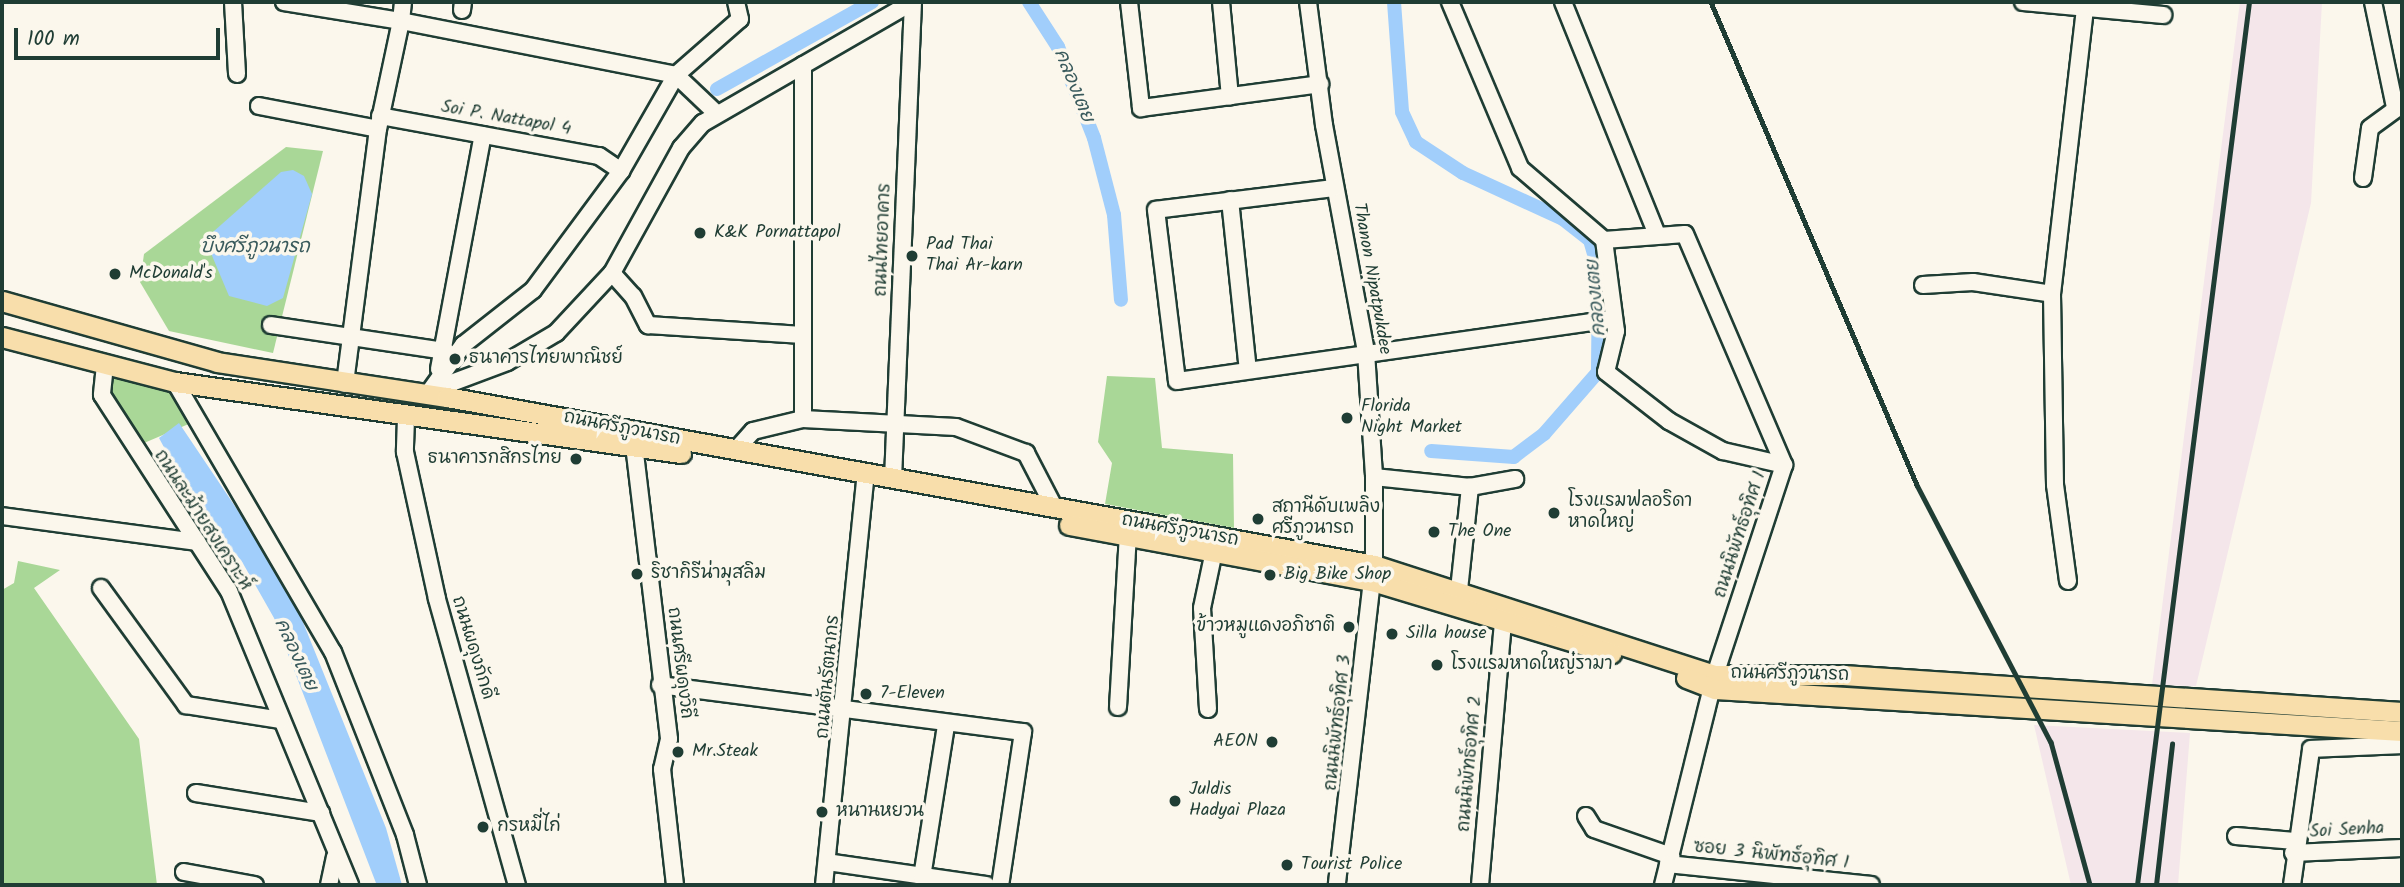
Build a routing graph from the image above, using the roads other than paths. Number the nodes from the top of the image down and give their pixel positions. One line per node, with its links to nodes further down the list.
1 (233, 2): 17 (street)
2 (284, 2): 15 (street)
3 (403, 2): 15 (street)
4 (736, 2): 18 (street)
5 (913, 2): 16 (street); 51 (street, ถนนไทยอาคาร)
6 (1129, 2): 20 (street)
7 (1221, 2): 20 (street)
8 (1308, 2): 19 (street, Thanon Nipatpukdee)
9 (1450, 2): 31 (street)
10 (1563, 2): 30 (street)
11 (2023, 2): 13 (street)
12 (2373, 2): 22 (street)
13 (2085, 6): 14 (street); 34 (street)
14 (2163, 15)
15 (401, 21): 18 (street); 24 (street)
16 (803, 65): 23 (street); 38 (street)
17 (237, 74)
18 (683, 79): 23 (street); 26 (street)
19 (1320, 84): 20 (street); 28 (street, Thanon Nipatpukdee)
20 (1230, 97)
21 (259, 106): 24 (street, Soi P. Nattapol 4)
22 (2399, 106): 27 (street)
23 (712, 109): 32 (street)
24 (379, 123): 25 (street, Soi P. Nattapol 4); 40 (street)
25 (483, 135): 26 (street, Soi P. Nattapol 4); 41 (street)
26 (621, 171): 47 (street)
27 (2363, 178)
28 (1334, 188): 29 (street); 42 (street, Thanon Nipatpukdee)
29 (1230, 200): 44 (street); 44 (street)
30 (1657, 235): 31 (street, ถนนนิพัทธ์อุทิศ 1); 54 (street, ถนนนิพัทธ์อุทิศ 1)
31 (1604, 240): 36 (street)
32 (612, 273): 38 (street); 47 (street)
33 (1923, 285): 34 (street)
34 (2052, 294): 66 (street)
35 (2, 301): 46 (main road, ถนนศรีภูวนารถ)
36 (1614, 319): 42 (street); 54 (street)
37 (271, 325): 40 (street)
38 (803, 335): 50 (street)
39 (2, 337): 43 (main road, ถนนศรีภูวนารถ)
40 (351, 341): 41 (street); 46 (street)
41 (446, 351): 47 (street)
42 (1366, 352): 44 (street); 55 (street, Thanon Nipatpukdee)
43 (105, 365): 45 (main road, ถนนศรีภูวนารถ); 63 (street, ถนนละม้ายสงเคราะห์)
44 (1248, 370)
45 (174, 382): 48 (main road, ถนนศรีภูวนารถ); 94 (street)
46 (345, 384): 47 (main road, ถนนศรีภูวนารถ); 48 (main road)
47 (438, 394): 52 (main road, ถนนศรีภูวนารถ)
48 (342, 410): 49 (main road, ถนนศรีภูวนารถ)
49 (406, 418): 52 (main road, ถนนศรีภูวนารถ); 95 (street, ถนนผดุงภักดี)
50 (803, 419): 51 (street); 53 (street)
51 (895, 423): 57 (street, ถนนไทยอาคาร); 60 (street)
52 (634, 438): 53 (main road, ถนนศรีภูวนารถ); 56 (main road, ถนนศรีภูวนารถ); 71 (street, ถนนศรีผดุงวิถี)
53 (735, 451): 56 (main road, ถนนศรีภูวนารถ)
54 (1784, 466): 70 (street, ถนนนิพัทธ์อุทิศ 1)
55 (1374, 476): 59 (street); 65 (street, Thanon Nipatpukdee)
56 (865, 479): 57 (main road, ถนนศรีภูวนารถ); 62 (main road, ถนนศรีภูวนารถ); 74 (street, ถนนตันรัตนากร)
57 (893, 479): 60 (main road, ถนนศรีภูวนารถ)
58 (1515, 479): 59 (street)
59 (1470, 487): 68 (street)
60 (1055, 509): 65 (main road, ถนนศรีภูวนารถ)
61 (2, 516): 63 (street)
62 (1128, 536): 64 (main road, ถนนศรีภูวนารถ); 72 (street)
63 (197, 542): 76 (street, ถนนละม้ายสงเคราะห์)
64 (1214, 551): 65 (main road, ถนนศรีภูวนารถ); 73 (street)
65 (1373, 573): 68 (main road, ถนนศรีภูวนารถ); 69 (main road, ถนนศรีภูวนารถ); 100 (street, ถนนนิพัทธ์อุทิศ 3)
66 (2068, 580)
67 (101, 588): 76 (street)
68 (1459, 590): 69 (main road, ถนนศรีภูวนารถ)
69 (1504, 612): 70 (main road, ถนนศรีภูวนารถ); 101 (street, ถนนนิพัทธ์อุทิศ 2)
70 (1715, 682): 75 (main road, ถนนศรีภูวนารถ); 78 (main road, ถนนศรีภูวนารถ); 87 (street, ถนนนิพัทธ์อุทิศ 1)
71 (660, 685): 74 (street); 96 (street, ถนนศรีผดุงวิถี)
72 (1118, 708)
73 (1208, 709)
74 (846, 711): 77 (street); 88 (street, ถนนตันรัตนากร)
75 (2402, 712)
76 (281, 720): 81 (street, ถนนละม้ายสงเคราะห์)
77 (946, 725): 90 (street); 99 (street)
78 (2402, 731)
79 (2402, 745): 84 (street)
80 (196, 793): 81 (street)
81 (321, 813): 86 (street, ถนนละม้ายสงเคราะห์)
82 (1586, 816): 87 (street, ซอย 3 นิพัทธ์อุทิศ 1)
83 (2236, 836): 84 (street, Soi Senha)
84 (2294, 847): 85 (street, Soi Senha); 104 (street)
85 (2402, 848)
86 (335, 857): 92 (street, ถนนละม้ายสงเคราะห์); 93 (street, ถนนละม้ายสงเคราะห์)
87 (1670, 860): 102 (street, ถนนนิพัทธ์อุทิศ 1); 103 (street, ซอย 3 นิพัทธ์อุทิศ 1)
88 (828, 862): 90 (street); 97 (street, ถนนตันรัตนากร)
89 (184, 872): 91 (street)
90 (922, 877): 98 (street)
91 (255, 885)
92 (329, 885)
93 (349, 885)
94 (418, 885)
95 (517, 885)
96 (675, 885)
97 (824, 885)
98 (986, 885)
99 (1000, 885)
100 (1337, 885)
101 (1480, 885)
102 (1663, 885)
103 (1871, 885)
104 (2292, 885)

